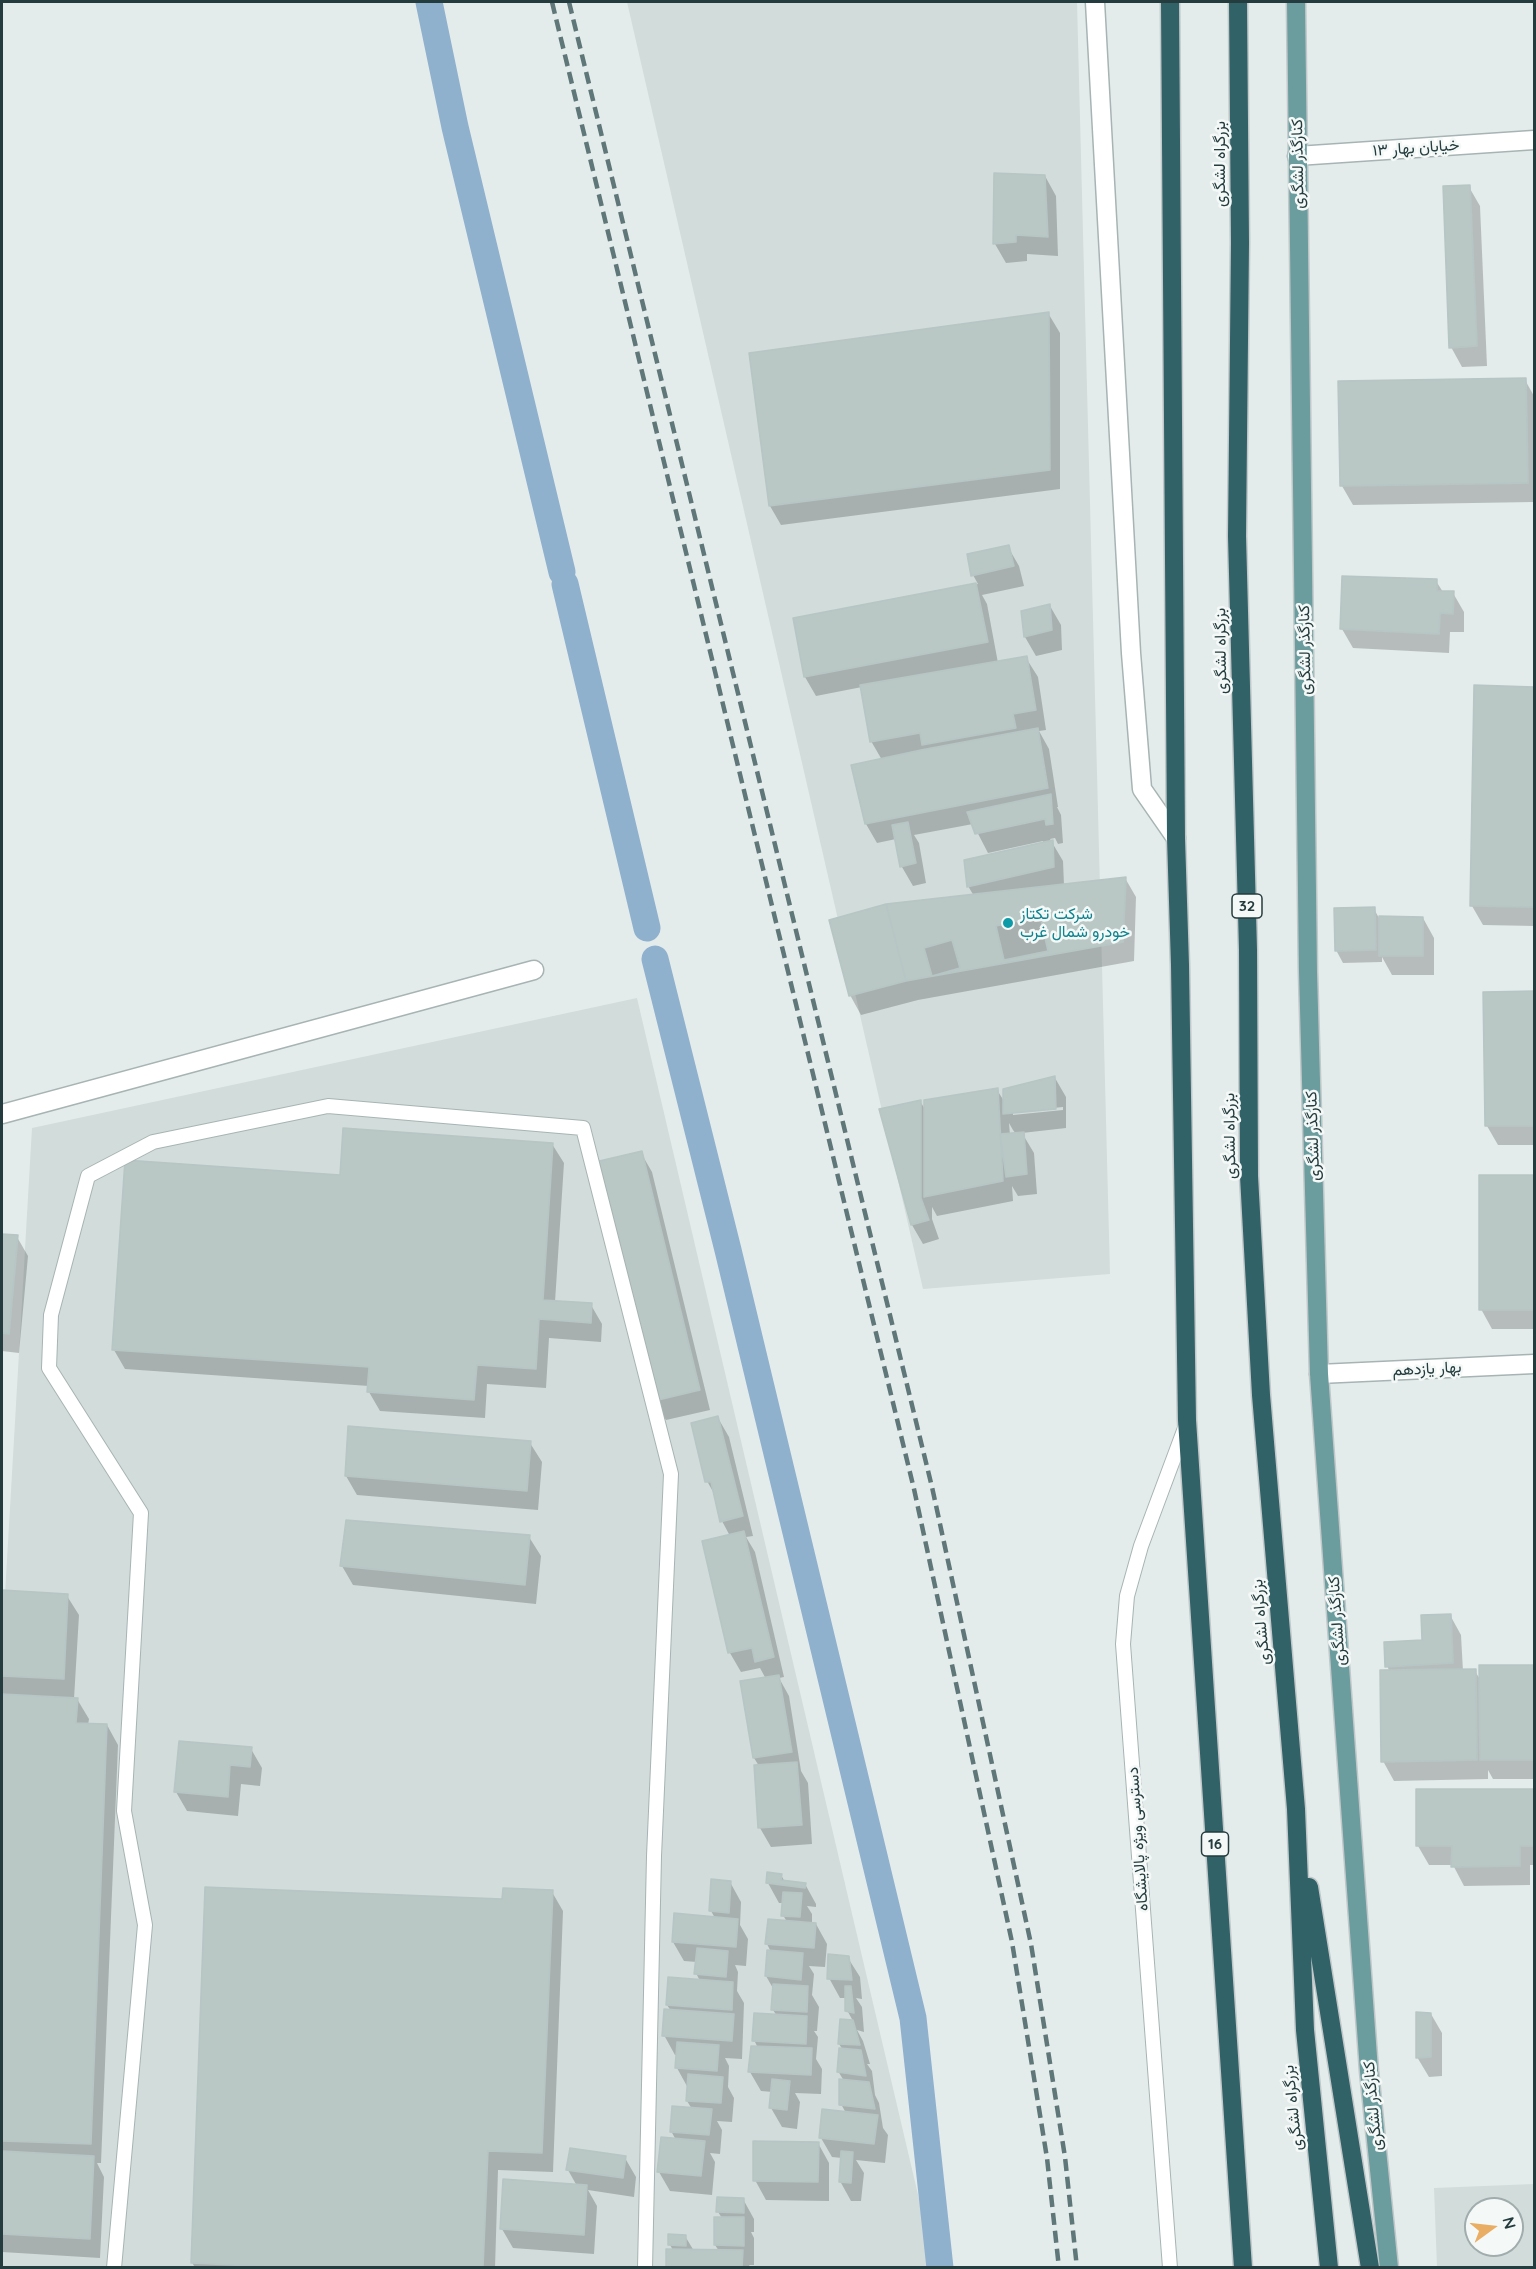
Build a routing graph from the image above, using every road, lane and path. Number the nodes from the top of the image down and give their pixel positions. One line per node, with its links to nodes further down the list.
1 (1095, 2): 7 (street)
2 (1170, 2): 7 (highway)
3 (1238, 2): 13 (highway, بزرگراه لشگری / 32)
4 (1296, 2): 6 (main road, کنارگذر لشگری)
5 (1534, 140): 6 (street, خیابان بهار ۱۳)
6 (1297, 156): 11 (main road, کنارگذر لشگری)
7 (1176, 838): 12 (highway)
8 (534, 970): 9 (street)
9 (2, 1114)
10 (1534, 1364): 11 (street, بهار یازدهم)
11 (1319, 1374): 20 (main road, کنارگذر لشگری)
12 (1187, 1420): 16 (lane, دسترسی ویژه پالایشگاه); 17 (highway, 16)
13 (1296, 1809): 18 (highway, بزرگراه لشگری); 19 (highway)
14 (114, 2268): 15 (lane)
15 (645, 2268)
16 (1170, 2268)
17 (1243, 2268)
18 (1329, 2268)
19 (1371, 2268)
20 (1389, 2268)

